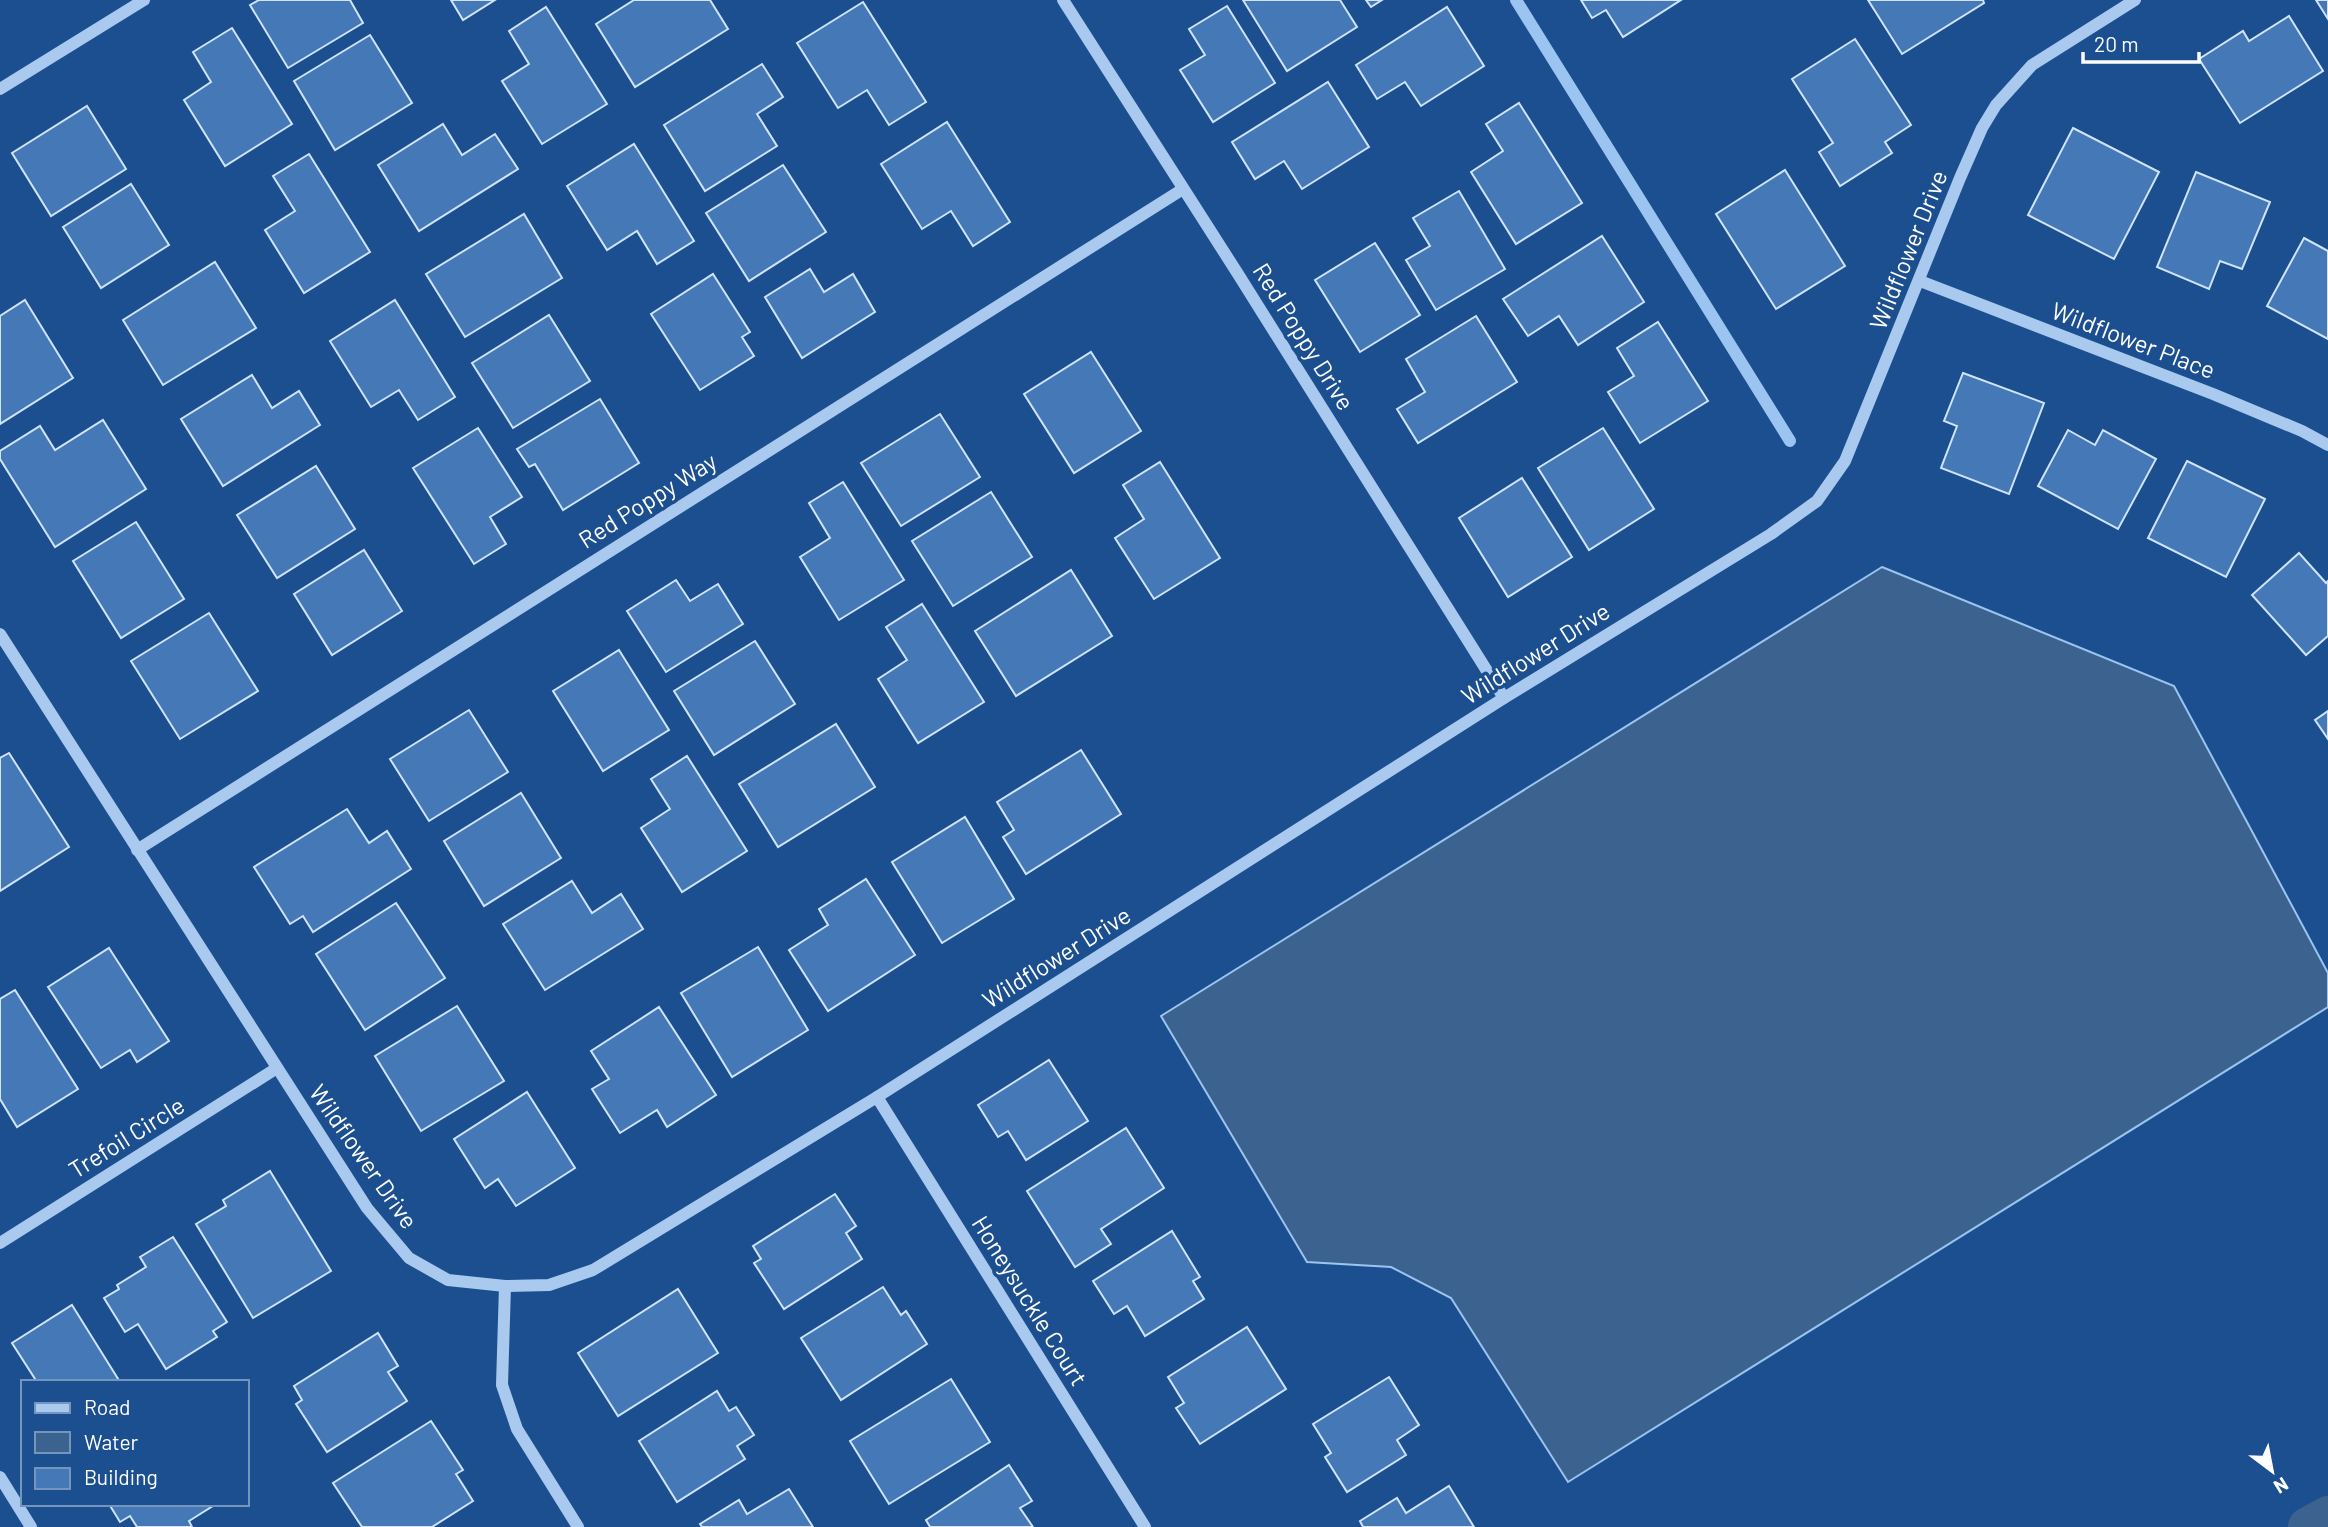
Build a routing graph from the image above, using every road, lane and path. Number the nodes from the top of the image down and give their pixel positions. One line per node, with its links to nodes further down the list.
1 (144, 0): 4 (street)
2 (1063, 0): 5 (street, Red Poppy Drive)
3 (2135, 0): 6 (street, Wildflower Drive)
4 (0, 89)
5 (1182, 189): 10 (street, Red Poppy Drive); 11 (street, Red Poppy Way)
6 (1920, 281): 7 (street, Wildflower Place); 10 (street, Wildflower Drive)
7 (2328, 445)
8 (0, 634): 9 (street, Wildflower Drive)
9 (4, 650): 11 (street, Wildflower Drive)
10 (1504, 698): 13 (street, Wildflower Drive)
11 (137, 850): 12 (street, Wildflower Drive)
12 (277, 1068): 14 (street, Trefoil Circle); 15 (street, Wildflower Drive)
13 (877, 1097): 15 (street, Wildflower Drive); 19 (street, Honeysuckle Court)
14 (0, 1243)
15 (505, 1286): 18 (street)
16 (0, 1477): 17 (street)
17 (31, 1527)
18 (578, 1527)
19 (1145, 1527)

